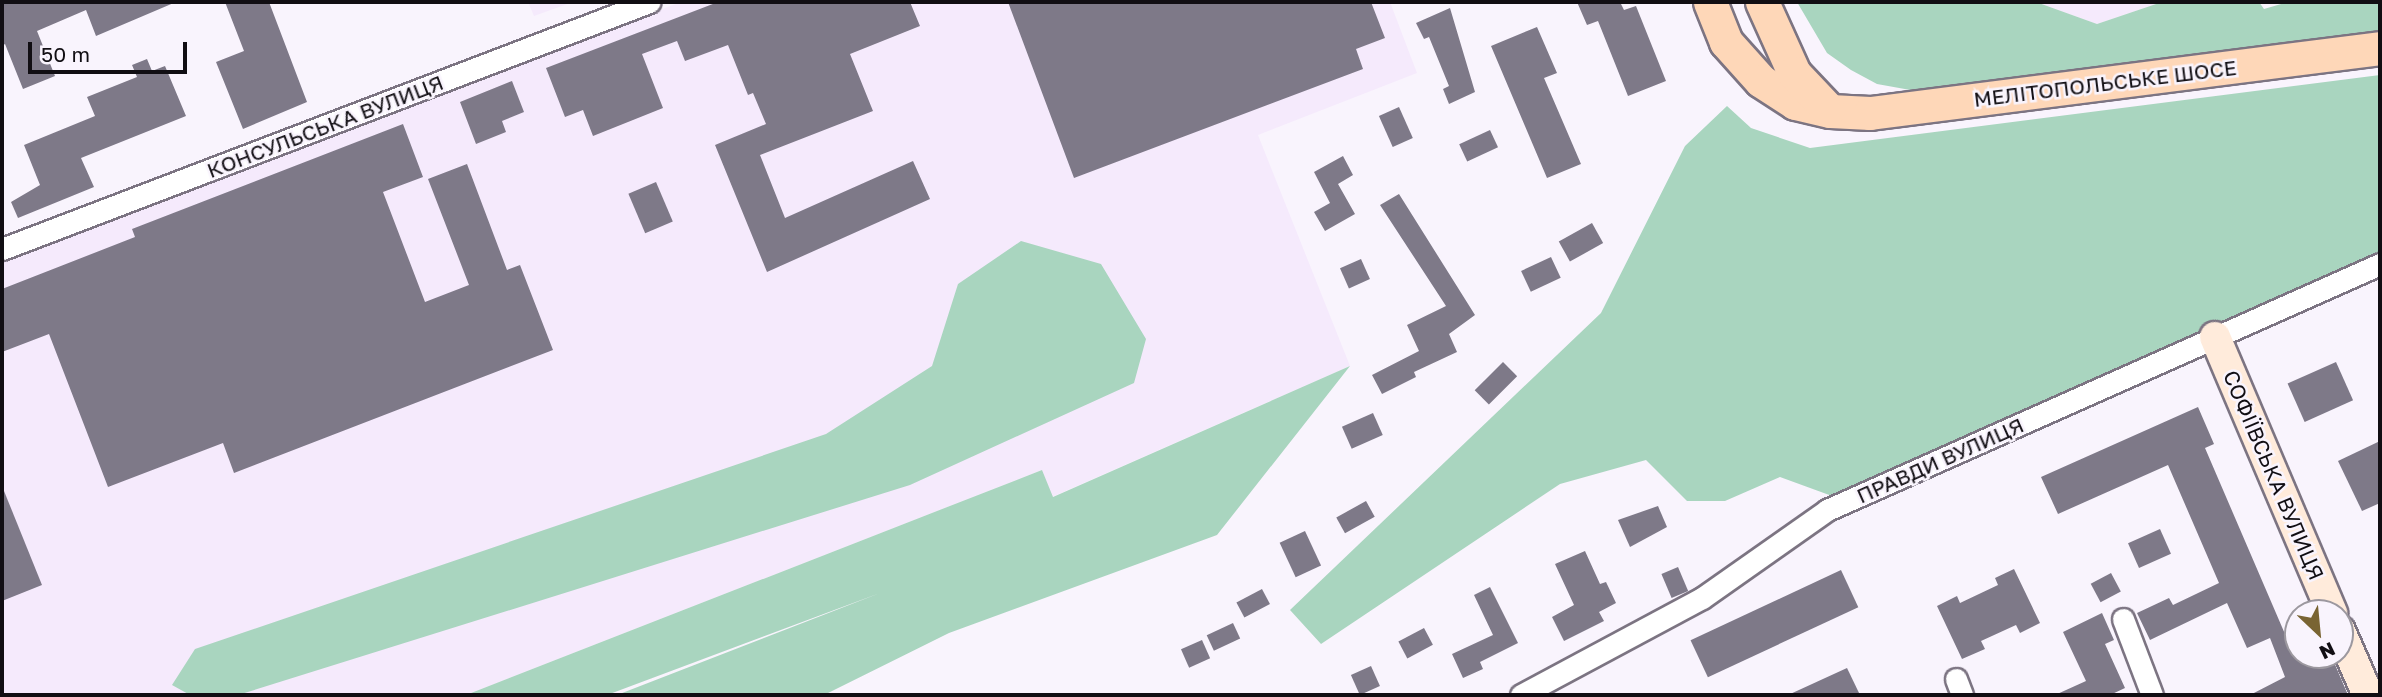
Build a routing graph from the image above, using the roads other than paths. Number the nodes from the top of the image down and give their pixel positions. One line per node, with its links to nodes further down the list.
1 (649, 2): 6 (street, КОНСУЛЬСЬКА ВУЛИЦЯ)
2 (1710, 2): 5 (main road, МЕЛІТОПОЛЬСЬКЕ ШОСЕ)
3 (1762, 2): 5 (main road)
4 (2380, 48): 5 (main road, МЕЛІТОПОЛЬСЬКЕ ШОСЕ)
5 (1830, 111)
6 (2, 249)
7 (2380, 264): 8 (street, ПРАВДИ ВУЛИЦЯ)
8 (2215, 337): 9 (street, СОФІЇВСЬКА ВУЛИЦЯ); 12 (street, ПРАВДИ ВУЛИЦЯ)
9 (2326, 599)
10 (2123, 619): 13 (street)
11 (2354, 663): 14 (street)
12 (1521, 695)
13 (2152, 695)
14 (2368, 695)

